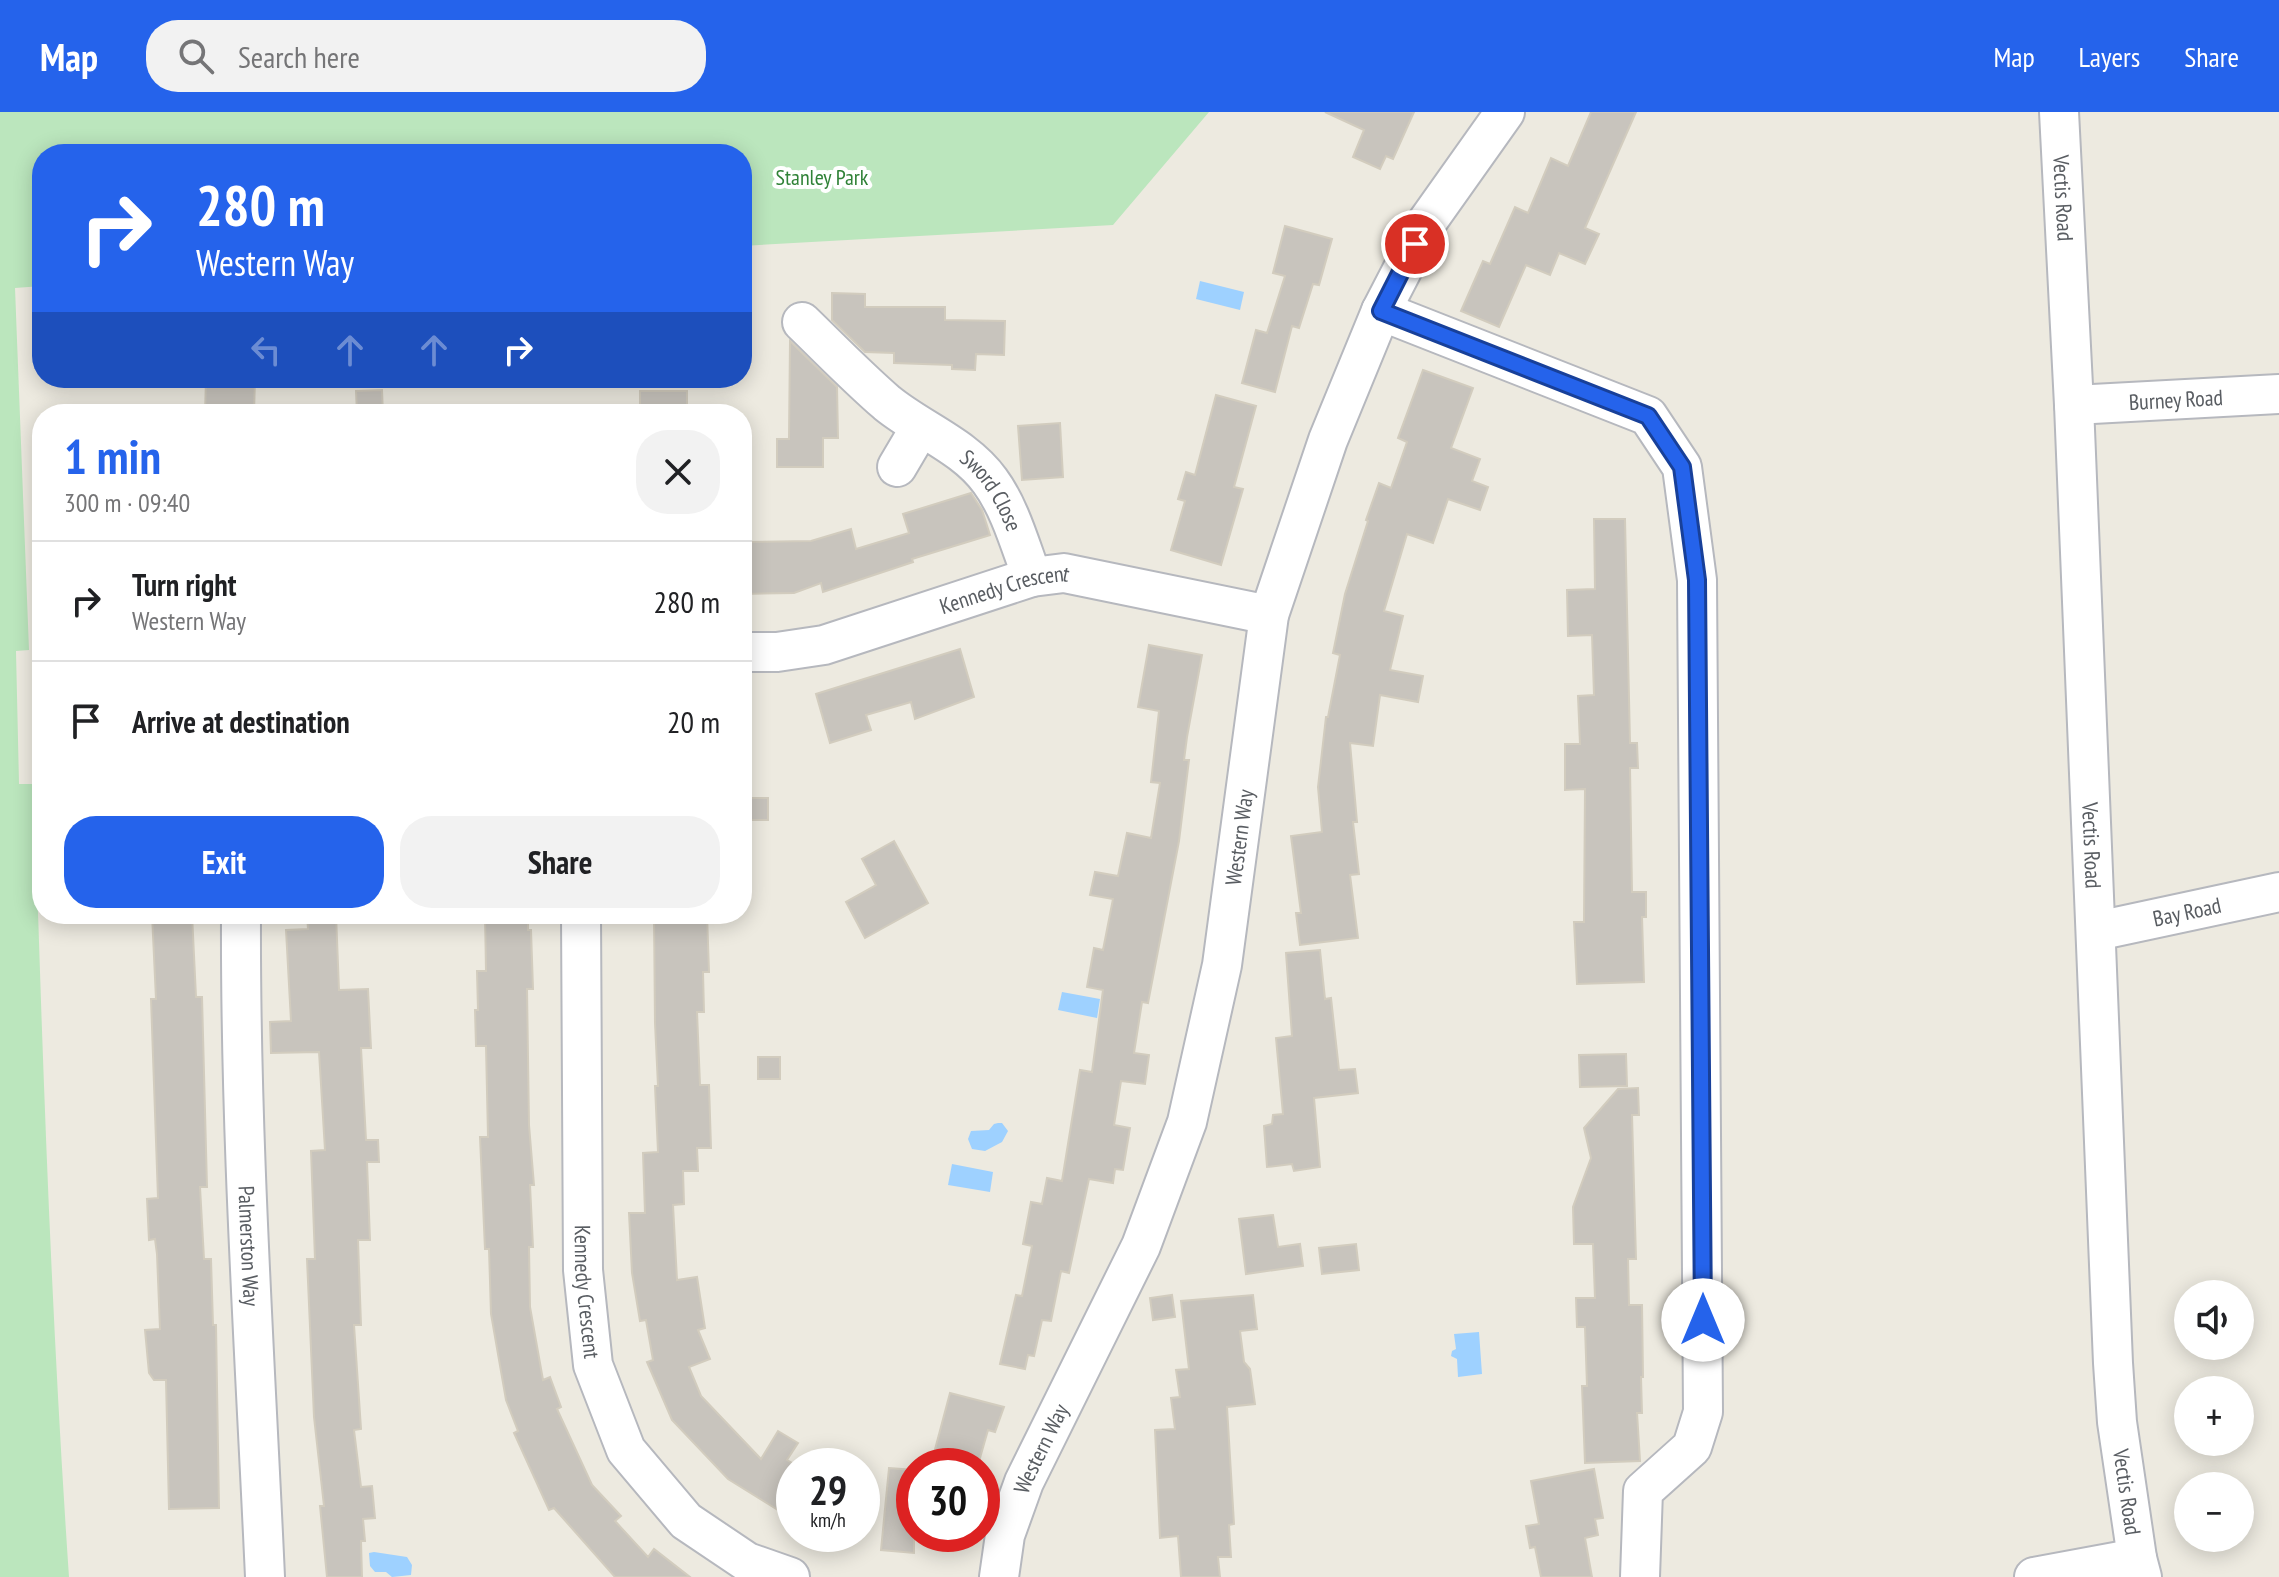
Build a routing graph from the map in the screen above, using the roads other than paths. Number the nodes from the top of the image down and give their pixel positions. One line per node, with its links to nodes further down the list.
1 (1505, 112): 3 (street, Western Way)
2 (2059, 112): 6 (street, Vectis Road)
3 (1381, 311): 10 (street, Western Way); 20 (street)
4 (802, 322): 7 (street, Sword Close)
5 (2279, 394): 6 (street, Burney Road)
6 (2074, 405): 15 (street, Vectis Road)
7 (920, 428): 8 (street); 9 (street, Sword Close)
8 (897, 467)
9 (1032, 577): 10 (street, Kennedy Crescent); 11 (street, Kennedy Crescent)
10 (1269, 615): 19 (street, Western Way)
11 (752, 652)
12 (2279, 892): 15 (street, Bay Road)
13 (241, 924): 17 (street, Palmerston Way)
14 (581, 924): 18 (street, Kennedy Crescent)
15 (2097, 931): 16 (street, Vectis Road)
16 (2140, 1568): 21 (street)
17 (265, 1577)
18 (790, 1577)
19 (999, 1577)
20 (1640, 1577)
21 (2034, 1577)

